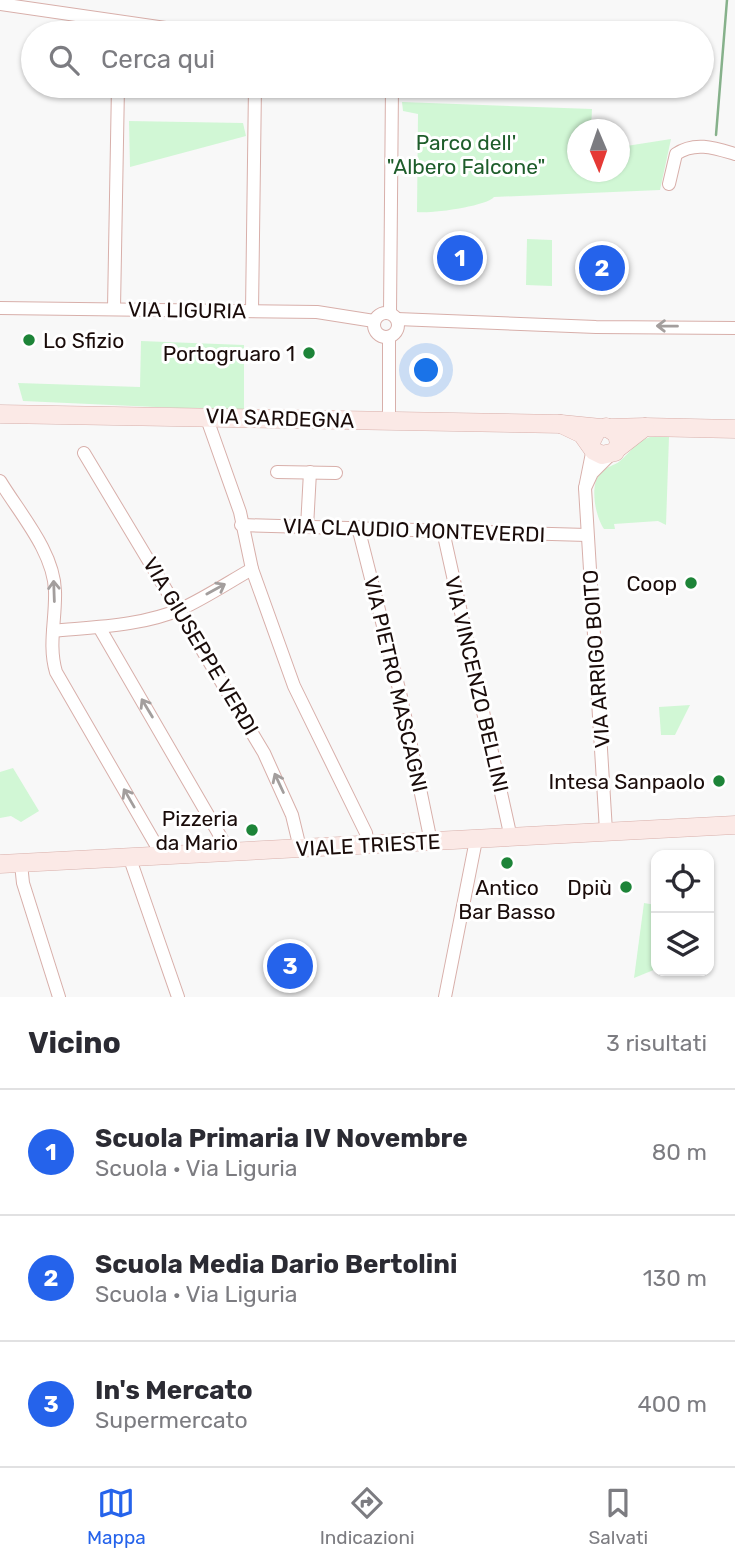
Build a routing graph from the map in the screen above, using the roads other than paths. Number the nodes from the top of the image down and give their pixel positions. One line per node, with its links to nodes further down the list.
1 (0, 4): 2 (street)
2 (85, 21)
3 (118, 98): 8 (street)
4 (255, 98): 10 (street)
5 (392, 98): 11 (street)
6 (735, 154): 7 (street)
7 (669, 184)
8 (114, 308): 9 (street, VIA LIGURIA); 10 (street, VIA LIGURIA)
9 (0, 309)
10 (252, 311): 12 (street, VIA LIGURIA)
11 (393, 316): 12 (street); 13 (street, one-way to 11); 14 (street)
12 (374, 321): 14 (street)
13 (735, 327)
14 (389, 337): 17 (street)
15 (0, 414): 16 (street, VIA SARDEGNA)
16 (206, 416): 17 (street, VIA SARDEGNA); 28 (street)
17 (389, 421): 20 (street, VIA SARDEGNA)
18 (646, 427): 19 (street, VIA SARDEGNA); 20 (street, VIA SARDEGNA); 21 (street)
19 (735, 429)
20 (599, 437): 21 (street, VIA SARDEGNA); 21 (street); 27 (street, VIA ARRIGO BOITO)
21 (614, 451): 27 (street)
22 (84, 453): 34 (street, VIA GIUSEPPE VERDI)
23 (277, 472): 24 (street)
24 (310, 472): 25 (street); 29 (street)
25 (336, 473)
26 (0, 481): 36 (street, one-way to 26)
27 (585, 488): 32 (street, VIA ARRIGO BOITO)
28 (241, 525): 29 (street, VIA CLAUDIO MONTEVERDI); 33 (street)
29 (307, 527): 30 (street, VIA CLAUDIO MONTEVERDI)
30 (358, 527): 31 (street, VIA CLAUDIO MONTEVERDI); 41 (street, VIA PIETRO MASCAGNI)
31 (443, 531): 32 (street, VIA CLAUDIO MONTEVERDI); 39 (street, VIA VINCENZO BELLINI)
32 (587, 535): 38 (street, VIA ARRIGO BOITO)
33 (252, 569): 34 (street, one-way to 33); 42 (street)
34 (180, 610): 35 (street); 43 (street, VIA GIUSEPPE VERDI, one-way to 34)
35 (99, 627): 36 (street); 44 (street, one-way to 35)
36 (53, 631): 45 (street, one-way to 36)
37 (735, 825): 38 (street, VIALE TRIESTE)
38 (606, 831): 39 (street, VIALE TRIESTE)
39 (511, 838): 40 (street, VIALE TRIESTE)
40 (476, 840): 41 (street, VIALE TRIESTE); 51 (street)
41 (431, 842): 42 (street, VIALE TRIESTE)
42 (368, 845): 43 (street, VIALE TRIESTE)
43 (300, 848): 44 (street, VIALE TRIESTE)
44 (230, 853): 45 (street, VIALE TRIESTE)
45 (163, 857): 46 (street, VIALE TRIESTE)
46 (130, 859): 48 (street, VIALE TRIESTE); 50 (street)
47 (0, 864): 48 (street, VIALE TRIESTE)
48 (21, 864): 49 (street)
49 (59, 997)
50 (178, 997)
51 (445, 997)

